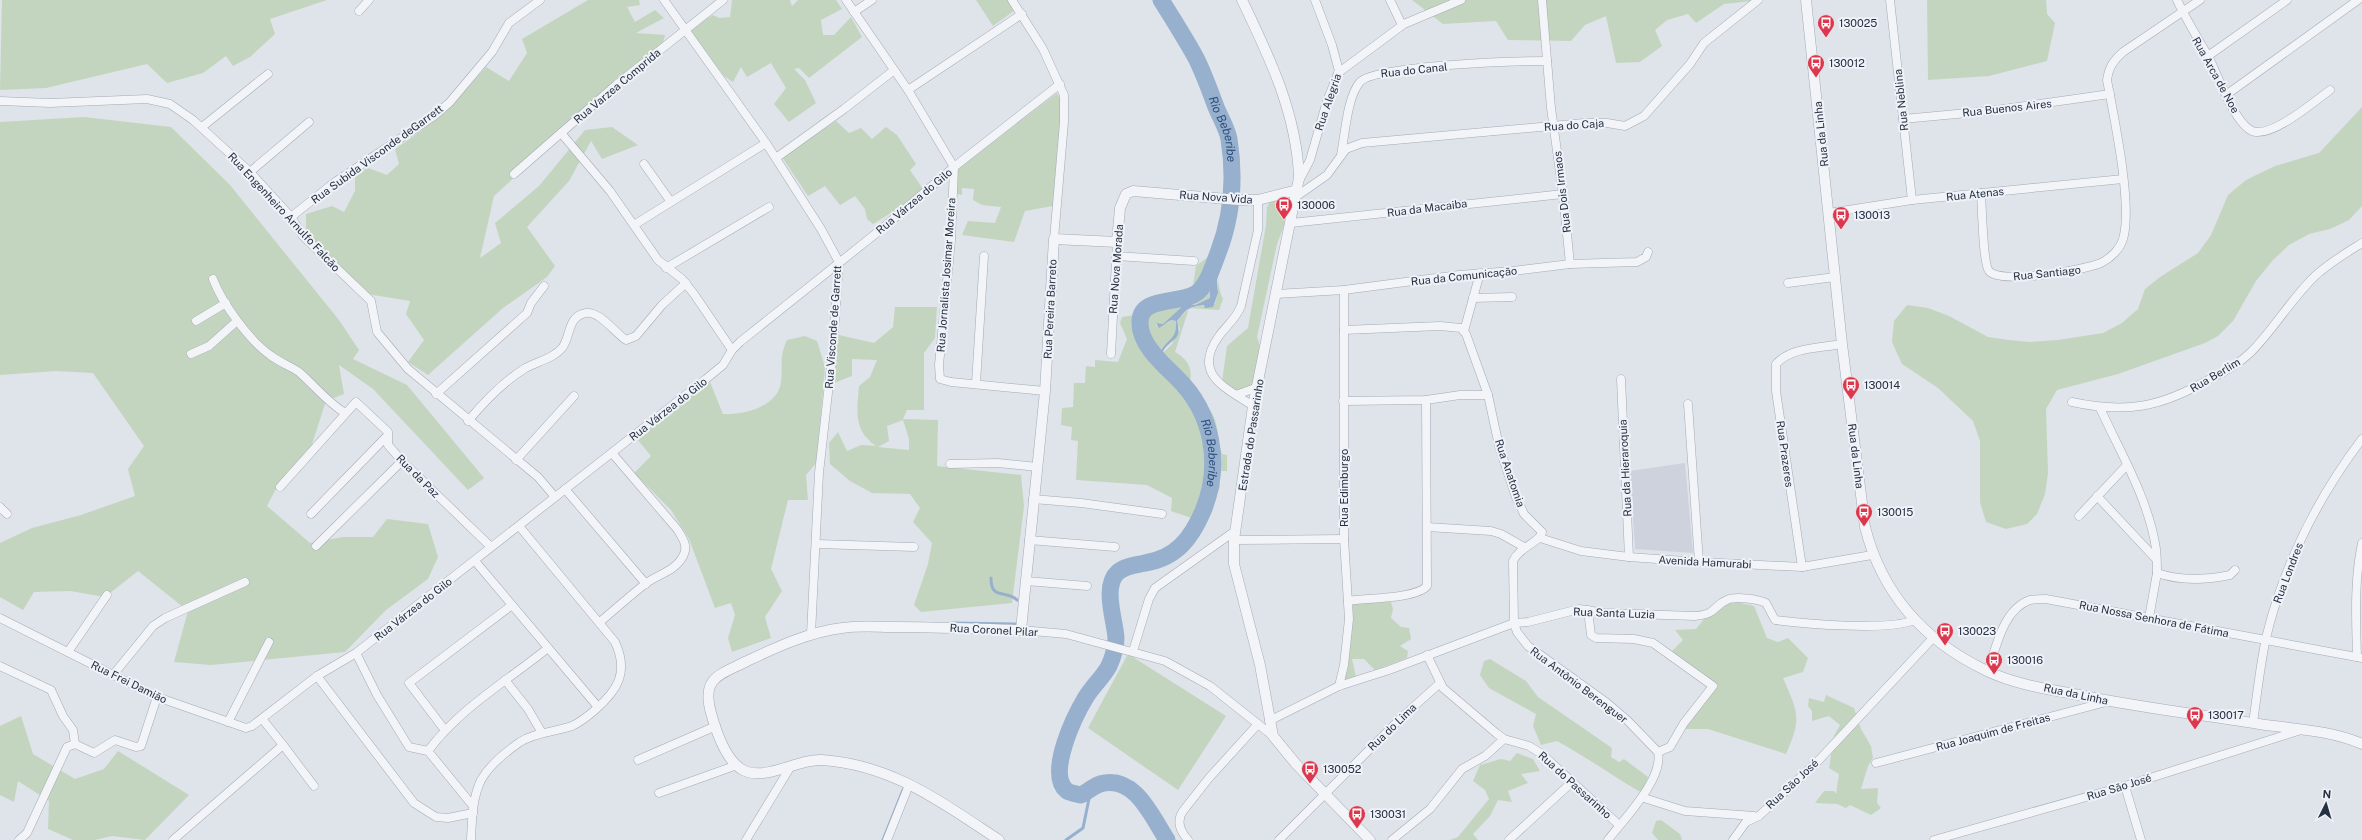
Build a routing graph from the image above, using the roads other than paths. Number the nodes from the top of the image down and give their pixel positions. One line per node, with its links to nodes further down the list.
1 (369, 0): 20 (street)
2 (540, 0): 59 (street, Rua Subida Visconde deGarrett)
3 (664, 0): 25 (street, Rua Visconde de Garrett)
4 (723, 0): 25 (street, Rua Varzea Comprida)
5 (846, 0): 21 (street)
6 (872, 0): 21 (street)
7 (1012, 0): 23 (street, Rua Pereira Barreto)
8 (1242, 0): 50 (street, Estrada do Passarinho)
9 (1315, 0): 29 (street, Rua Alegria)
10 (1390, 0): 24 (street)
11 (1461, 0): 24 (street)
12 (1542, 0): 27 (street, Rua Dois Irmaos)
13 (1758, 0): 39 (street, Rua do Caja)
14 (1806, 0): 58 (street, Rua da Linha)
15 (1890, 0): 37 (street, Rua Neblina)
16 (2176, 0): 22 (street, Rua Arca de Noe)
17 (2200, 0): 22 (street, Rua Santiago)
18 (2287, 0): 26 (street)
19 (2358, 0): 35 (street)
20 (359, 11)
21 (854, 12): 28 (street)
22 (2183, 12): 26 (street, Rua Arca de Noe); 34 (street, Rua Santiago)
23 (1022, 14): 31 (street, Rua Pereira Barreto); 32 (street)
24 (1402, 25): 29 (street)
25 (686, 31): 41 (street, Rua Varzea Comprida); 42 (street, Rua Visconde de Garrett)
26 (2208, 56): 35 (street, Rua Arca de Noe)
27 (1547, 61): 39 (street, Rua Dois Irmaos); 43 (street, Rua do Canal)
28 (893, 71): 32 (street); 44 (street)
29 (1338, 73): 50 (street, Rua Alegria)
30 (268, 74): 40 (street)
31 (1060, 84): 46 (street, Rua Várzea do Gilo); 62 (street, Rua Pereira Barreto)
32 (908, 90): 46 (street)
33 (2330, 90): 35 (street, Rua Arca de Noe)
34 (2110, 94): 37 (street, Rua Buenos Aires); 49 (street, Rua Santiago)
35 (2226, 96)
36 (0, 101): 40 (street, Rua Engenheiro Arnulfo Falcão)
37 (1903, 119): 55 (street, Rua Neblina)
38 (309, 122): 47 (street)
39 (1553, 126): 43 (street, Rua do Caja); 52 (street, Rua Dois Irmaos)
40 (202, 127): 47 (street, Rua Engenheiro Arnulfo Falcão)
41 (561, 134): 48 (street, Rua Varzea Comprida); 61 (street)
42 (766, 143): 44 (street, Rua Visconde de Garrett); 56 (street)
43 (1341, 155): 50 (street)
44 (776, 158): 69 (street, Rua Visconde de Garrett)
45 (644, 164): 56 (street)
46 (954, 167): 69 (street, Rua Várzea do Gilo); 92 (street, Rua Jornalista Josimar Moreira)
47 (250, 172): 59 (street, Rua Engenheiro Arnulfo Falcão)
48 (514, 174)
49 (2122, 179): 53 (street, Rua Atenas); 53 (street, Rua Santiago)
50 (1298, 189): 54 (street, Rua Nova Vida); 60 (street, Estrada do Passarinho)
51 (1133, 192): 54 (street, Rua Nova Vida); 63 (street, Rua Nova Morada)
52 (1564, 194): 60 (street, Rua da Macaiba); 70 (street, Rua Dois Irmaos)
53 (1981, 194): 55 (street, Rua Atenas)
54 (1258, 200): 96 (street)
55 (1912, 200): 58 (street, Rua Atenas)
56 (671, 202): 61 (street)
57 (769, 207): 71 (street)
58 (1829, 213): 73 (street, Rua da Linha)
59 (291, 217): 95 (street, Rua Engenheiro Arnulfo Falcão)
60 (1291, 223): 79 (street, Estrada do Passarinho)
61 (634, 225): 71 (street)
62 (1054, 239): 63 (street); 94 (street, Rua Pereira Barreto)
63 (1117, 242): 67 (street, Rua Nova Morada)
64 (2362, 243): 104 (street, Rua Berlim)
65 (1648, 252): 70 (street, Rua da Comunicação)
66 (984, 256): 92 (street)
67 (1116, 256): 68 (street); 90 (street, Rua Nova Morada)
68 (1194, 261)
69 (839, 262): 88 (street, Rua Várzea do Gilo); 132 (street, Rua Visconde de Garrett)
70 (1570, 264): 72 (street, Rua da Comunicação)
71 (666, 268): 75 (street)
72 (1480, 274): 78 (street, Rua da Comunicação); 81 (street)
73 (1835, 277): 76 (street); 87 (street, Rua da Linha)
74 (213, 279): 82 (street)
75 (686, 283): 88 (street); 106 (street)
76 (1788, 283)
77 (544, 286): 95 (street)
78 (1344, 290): 79 (street, Rua da Comunicação); 85 (street, Rua Edimburgo)
79 (1276, 294): 93 (street, Estrada do Passarinho)
80 (1512, 297): 81 (street)
81 (1473, 298): 86 (street)
82 (226, 303): 83 (street); 84 (street)
83 (196, 321)
84 (238, 321): 89 (street); 105 (street)
85 (1344, 330): 86 (street); 100 (street, Rua Edimburgo)
86 (1464, 331): 97 (street, Rua Anatomia)
87 (1842, 344): 138 (street, Rua da Linha); 143 (street, Rua Prazeres)
88 (732, 350): 109 (street, Rua Várzea do Gilo)
89 (192, 354)
90 (1111, 354)
91 (1621, 379): 139 (street, Rua da Hieraroquia)
92 (976, 383): 94 (street, Rua Jornalista Josimar Moreira)
93 (1258, 387): 96 (street); 103 (street, Estrada do Passarinho)
94 (1045, 391): 114 (street, Rua Pereira Barreto)
95 (436, 394): 106 (street, Rua Engenheiro Arnulfo Falcão)
96 (1236, 395): 103 (street)
97 (1488, 395): 99 (street); 128 (street, Rua Anatomia)
98 (574, 396): 110 (street)
99 (1426, 400): 100 (street); 126 (street)
100 (1343, 401): 129 (street, Rua Edimburgo)
101 (2072, 402): 104 (street, Rua Berlim)
102 (1688, 404): 142 (street)
103 (1253, 406): 127 (street, Estrada do Passarinho)
104 (2100, 408): 113 (street)
105 (345, 413): 107 (street, Rua da Paz); 115 (street)
106 (468, 421): 110 (street, Rua Engenheiro Arnulfo Falcão)
107 (386, 436): 111 (street, Rua da Paz); 122 (street)
108 (2362, 439): 162 (street, Rua Londres)
109 (612, 453): 116 (street, Rua Várzea do Gilo); 148 (street)
110 (516, 460): 118 (street, Rua Engenheiro Arnulfo Falcão)
111 (402, 461): 133 (street); 134 (street, Rua da Paz)
112 (950, 464): 114 (street)
113 (2126, 466): 117 (street); 140 (street)
114 (1037, 467): 119 (street, Rua Pereira Barreto)
115 (280, 487)
116 (565, 489): 118 (street, Rua Várzea do Gilo); 148 (street)
117 (2097, 496): 124 (street); 140 (street)
118 (555, 497): 125 (street, Rua Várzea do Gilo)
119 (1033, 500): 123 (street); 130 (street, Rua Pereira Barreto)
120 (0, 507): 121 (street)
121 (7, 514)
122 (311, 514)
123 (1162, 514)
124 (2079, 516)
125 (520, 526): 134 (street, Rua Várzea do Gilo); 157 (street)
126 (1427, 527): 137 (street); 151 (street)
127 (1235, 536): 129 (street); 165 (street); 181 (street, Estrada do Passarinho)
128 (1540, 538): 137 (street); 139 (street, Avenida Hamurabi)
129 (1344, 539): 151 (street, Rua Edimburgo)
130 (1029, 540): 136 (street); 146 (street, Rua Pereira Barreto)
131 (2362, 543): 169 (street)
132 (817, 544): 135 (street); 160 (street, Rua Visconde de Garrett)
133 (316, 546)
134 (490, 546): 141 (street, Rua Várzea do Gilo)
135 (914, 547)
136 (1115, 547)
137 (1524, 547): 158 (street)
138 (1872, 555): 143 (street, Avenida Hamurabi); 156 (street, Rua da Linha)
139 (1629, 557): 142 (street, Avenida Hamurabi)
140 (2156, 559): 145 (street)
141 (475, 561): 152 (street); 167 (street, Rua Várzea do Gilo)
142 (1699, 562): 143 (street, Avenida Hamurabi)
143 (1802, 566)
144 (2235, 570): 145 (street)
145 (2157, 574): 155 (street)
146 (1026, 581): 149 (street); 159 (street, Rua Pereira Barreto)
147 (244, 582): 172 (street)
148 (646, 584): 157 (street)
149 (1087, 586)
150 (107, 595): 166 (street)
151 (1348, 601): 176 (street, Rua Edimburgo)
152 (512, 605): 164 (street); 186 (street)
153 (1588, 610): 156 (street, Rua Santa Luzia); 158 (street, Rua Santa Luzia); 195 (street)
154 (0, 618): 166 (street, Rua Frei Damião)
155 (2149, 618): 162 (street, Rua Nossa Senhora de Fátima); 171 (street, Rua Nossa Senhora de Fátima)
156 (1914, 620): 161 (street, Rua da Linha)
157 (600, 622): 179 (street)
158 (1514, 623): 168 (street, Rua Santa Luzia); 195 (street, Rua Antônio Berenguer)
159 (1022, 630): 160 (street, Rua Coronel Pilar); 165 (street, Rua Coronel Pilar)
160 (812, 634): 185 (street, Rua Coronel Pilar)
161 (1933, 638): 171 (street, Rua da Linha); 208 (street, Rua São José)
162 (2266, 640): 169 (street, Rua Nossa Senhora de Fátima); 183 (street, Rua Londres)
163 (269, 642): 182 (street)
164 (548, 648): 174 (street); 179 (street)
165 (1133, 651): 184 (street, Rua Coronel Pilar)
166 (68, 652): 172 (street, Rua Frei Damião)
167 (356, 653): 173 (street, Rua Várzea do Gilo); 194 (street)
168 (1426, 654): 175 (street, Rua do Passarinho); 176 (street, Rua Santa Luzia)
169 (2359, 657)
170 (0, 666): 191 (street)
171 (1988, 671): 178 (street, Rua da Linha)
172 (113, 675): 177 (street, Rua Frei Damião)
173 (317, 676): 180 (street, Rua Várzea do Gilo); 207 (street)
174 (506, 680): 186 (street); 188 (street)
175 (1439, 684): 190 (street, Rua do Passarinho); 205 (street, Rua do Lima)
176 (1339, 686): 181 (street, Rua Santa Luzia)
177 (157, 697): 182 (street, Rua Frei Damião); 191 (street)
178 (2111, 701): 183 (street, Rua da Linha); 197 (street, Rua Joaquim de Freitas)
179 (598, 707): 188 (street)
180 (262, 720): 182 (street, Rua Frei Damião); 193 (street)
181 (1269, 721): 189 (street, Estrada do Passarinho)
182 (228, 722)
183 (2253, 723): 187 (street, Rua da Linha)
184 (1258, 724): 189 (street, Rua Coronel Pilar); 216 (street)
185 (716, 726): 196 (street); 199 (street)
186 (444, 729): 194 (street)
187 (2302, 730): 192 (street, Rua da Linha); 203 (street, Rua São José)
188 (542, 733): 207 (street)
189 (1273, 736): 205 (street, Estrada do Passarinho)
190 (1504, 739): 200 (street, Rua do Passarinho); 219 (street)
191 (75, 744): 210 (street)
192 (2362, 744)
193 (284, 745): 202 (street); 211 (street)
194 (428, 750): 207 (street)
195 (1658, 752): 206 (street)
196 (638, 760)
197 (1876, 763)
198 (790, 766): 199 (street); 201 (street); 213 (street)
199 (740, 768): 204 (street)
200 (1571, 783): 209 (street, Rua do Passarinho); 220 (street)
201 (909, 785): 214 (street); 215 (street)
202 (314, 786)
203 (2125, 786): 223 (street, Rua São José); 224 (street)
204 (659, 793)
205 (1324, 794): 217 (street, Rua do Lima); 218 (street, Estrada do Passarinho)
206 (1644, 798): 208 (street); 209 (street)
207 (473, 810): 212 (street)
208 (1759, 816): 222 (street, Rua São José)
209 (1619, 825): 221 (street)
210 (19, 840)
211 (173, 840)
212 (471, 840)
213 (746, 840)
214 (887, 840)
215 (999, 840)
216 (1188, 840)
217 (1279, 840)
218 (1370, 840)
219 (1392, 840)
220 (1509, 840)
221 (1608, 840)
222 (1732, 840)
223 (1934, 840)
224 (2141, 840)

